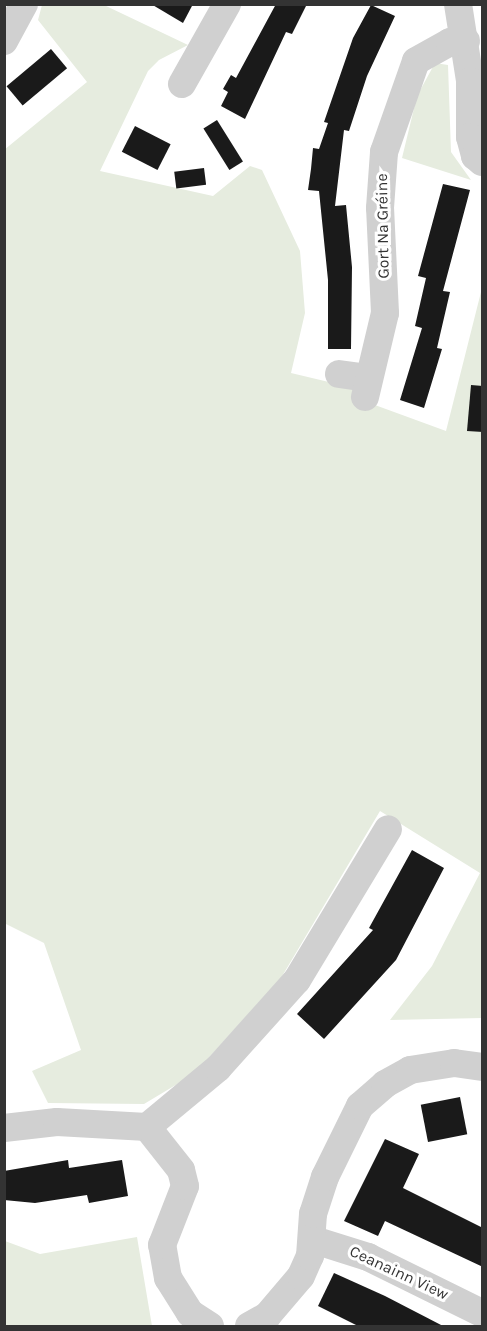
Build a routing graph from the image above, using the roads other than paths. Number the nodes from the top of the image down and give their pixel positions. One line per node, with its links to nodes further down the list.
1 (24, 4): 4 (street)
2 (227, 4): 6 (street)
3 (458, 4): 5 (street)
4 (4, 41)
5 (466, 41): 7 (street); 8 (street, Gort Na Gréine)
6 (182, 84)
7 (483, 162)
8 (339, 374)
9 (388, 829): 11 (street)
10 (483, 1067): 13 (street)
11 (147, 1127): 12 (street); 15 (street)
12 (4, 1128)
13 (314, 1240): 14 (street, Ceanainn View); 16 (street)
14 (483, 1313)
15 (210, 1326)
16 (249, 1326)

